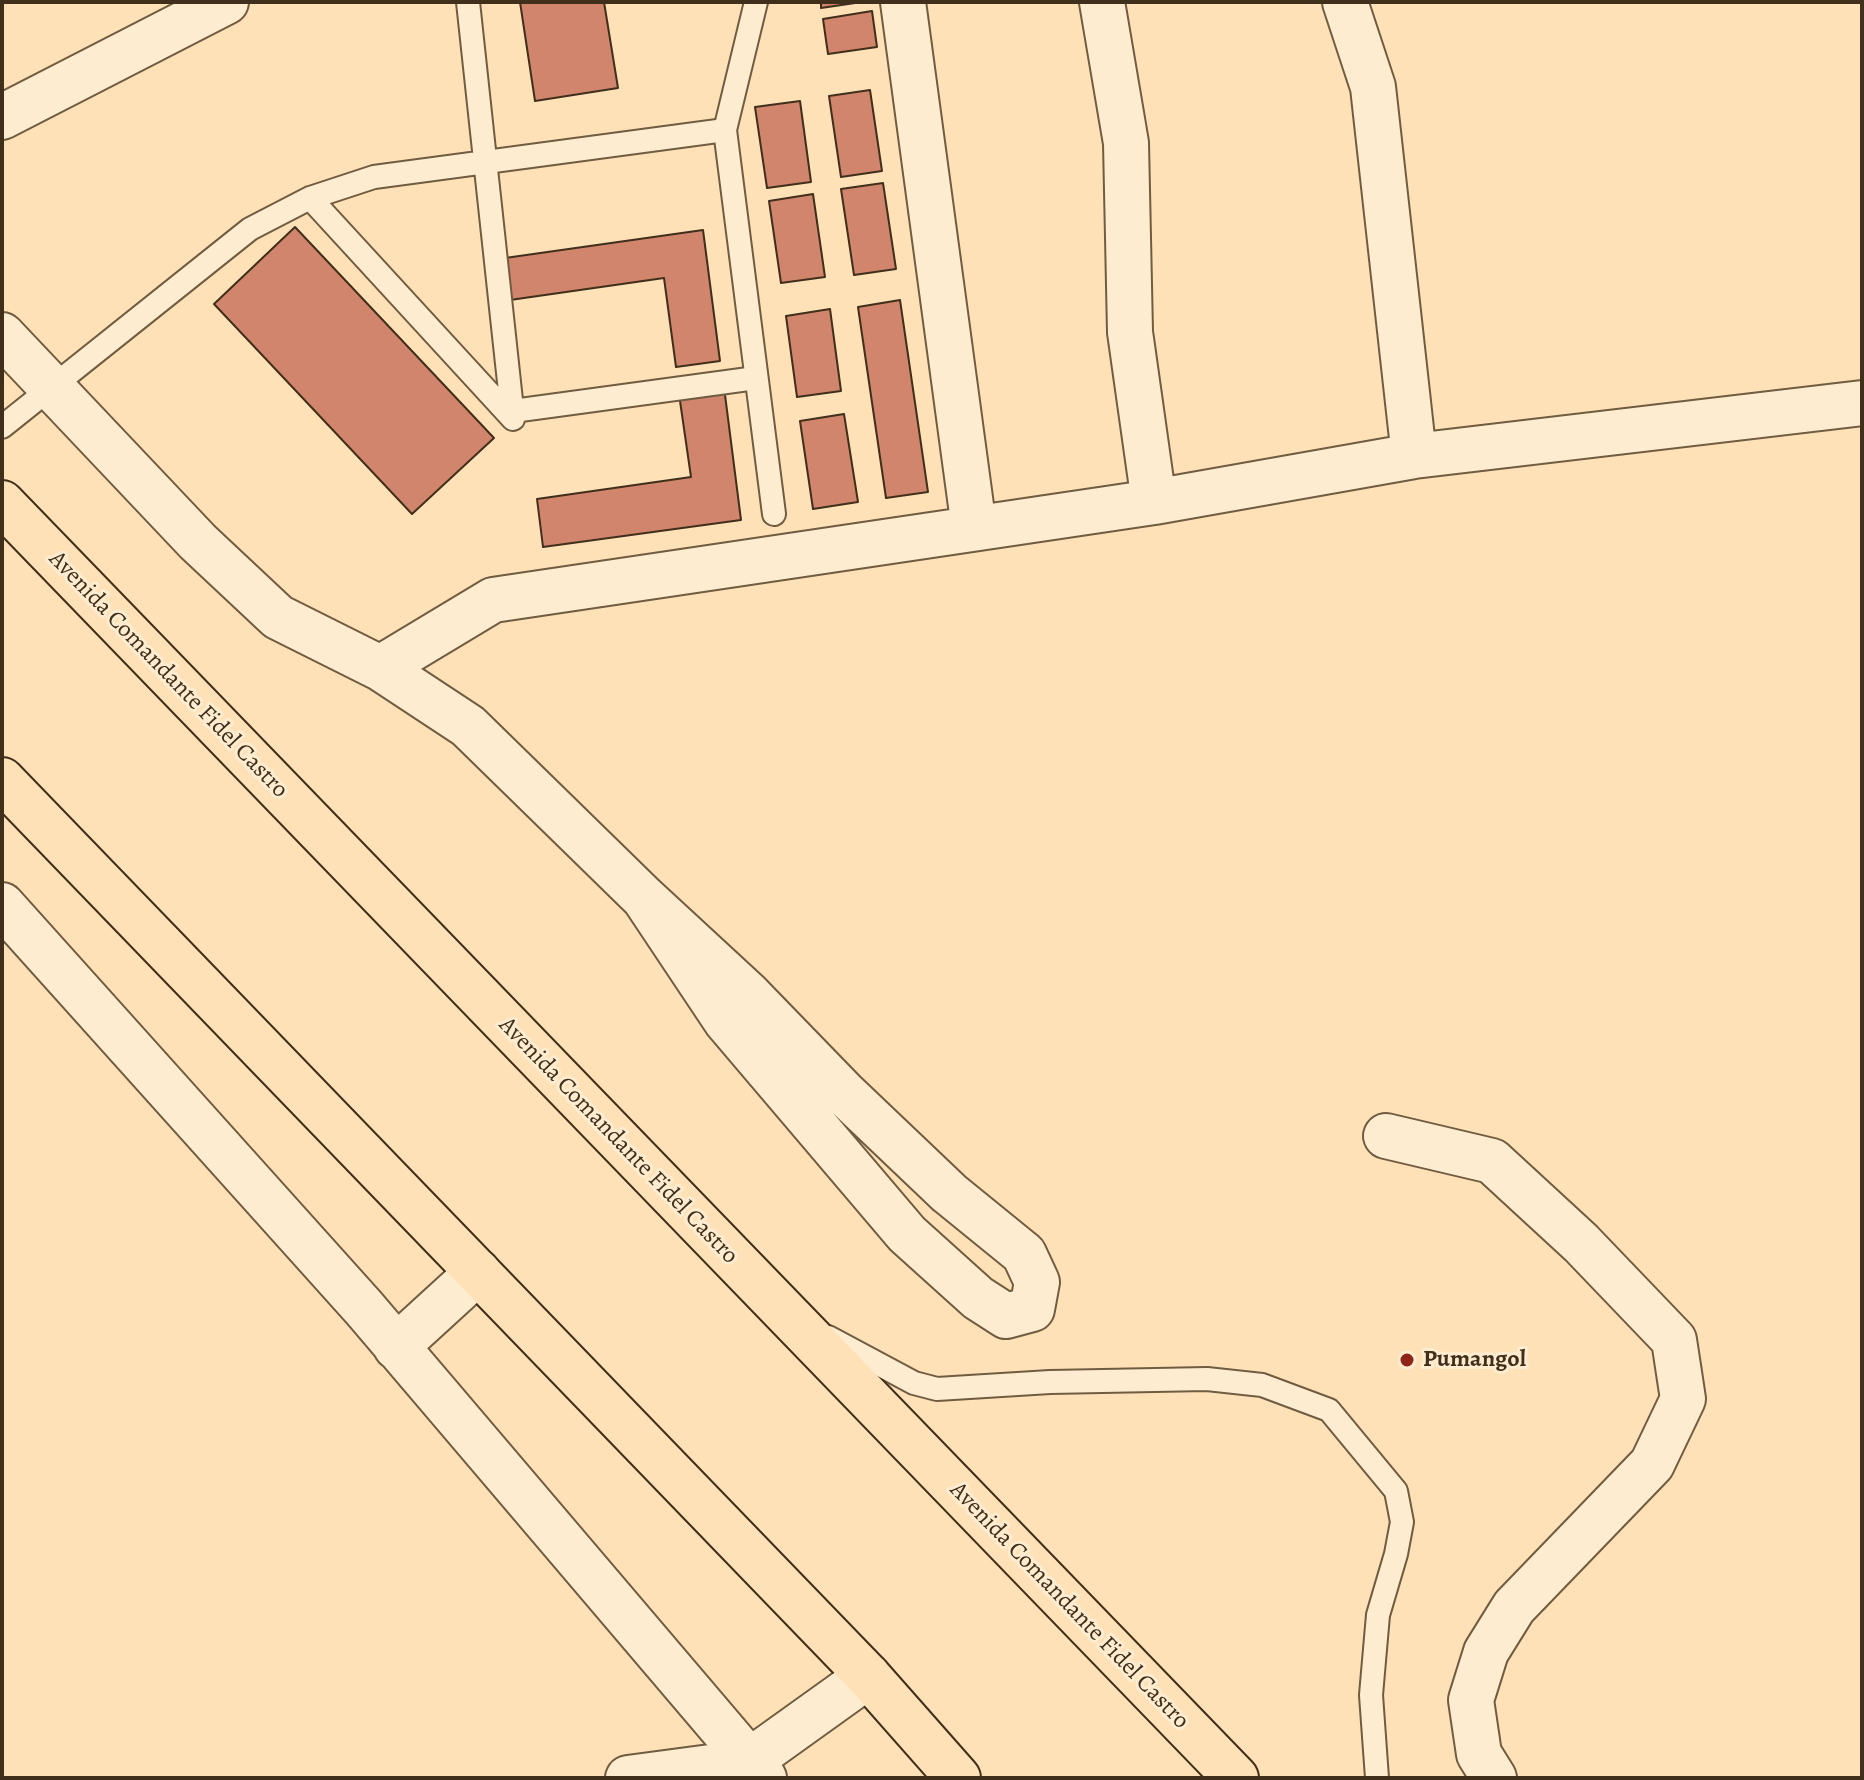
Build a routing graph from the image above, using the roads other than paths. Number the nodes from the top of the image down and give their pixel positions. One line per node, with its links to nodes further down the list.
1 (226, 2): 7 (street)
2 (468, 2): 10 (lane)
3 (756, 2): 9 (lane)
4 (903, 2): 22 (street)
5 (1102, 2): 19 (street)
6 (1345, 2): 18 (street)
7 (176, 14): 8 (street)
8 (2, 117)
9 (725, 130): 10 (lane); 13 (lane)
10 (484, 163): 11 (lane); 16 (lane)
11 (310, 198): 14 (lane); 16 (lane)
12 (2, 335): 14 (street)
13 (756, 378): 16 (lane); 21 (lane)
14 (52, 387): 17 (lane); 23 (street)
15 (1862, 403): 18 (street)
16 (513, 411)
17 (2, 427)
18 (1414, 456): 19 (street)
19 (1154, 502): 22 (street)
20 (2, 503): 33 (highway, Avenida Comandante Fidel Castro)
21 (774, 514)
22 (974, 528): 23 (street)
23 (380, 668): 25 (street)
24 (2, 780): 32 (highway)
25 (644, 898): 27 (street); 28 (street)
26 (2, 905): 34 (street)
27 (814, 1062): 28 (street); 30 (street)
28 (816, 1125): 31 (street)
29 (1386, 1136): 41 (street)
30 (949, 1193): 31 (street); 31 (street)
31 (937, 1261)
32 (478, 1272): 34 (street); 35 (highway)
33 (786, 1316): 39 (highway, Avenida Comandante Fidel Castro); 40 (lane)
34 (396, 1347): 36 (street)
35 (868, 1676): 36 (street); 38 (highway)
36 (756, 1770): 37 (street)
37 (628, 1778)
38 (958, 1778)
39 (1236, 1778)
40 (1377, 1778)
41 (1494, 1778)

